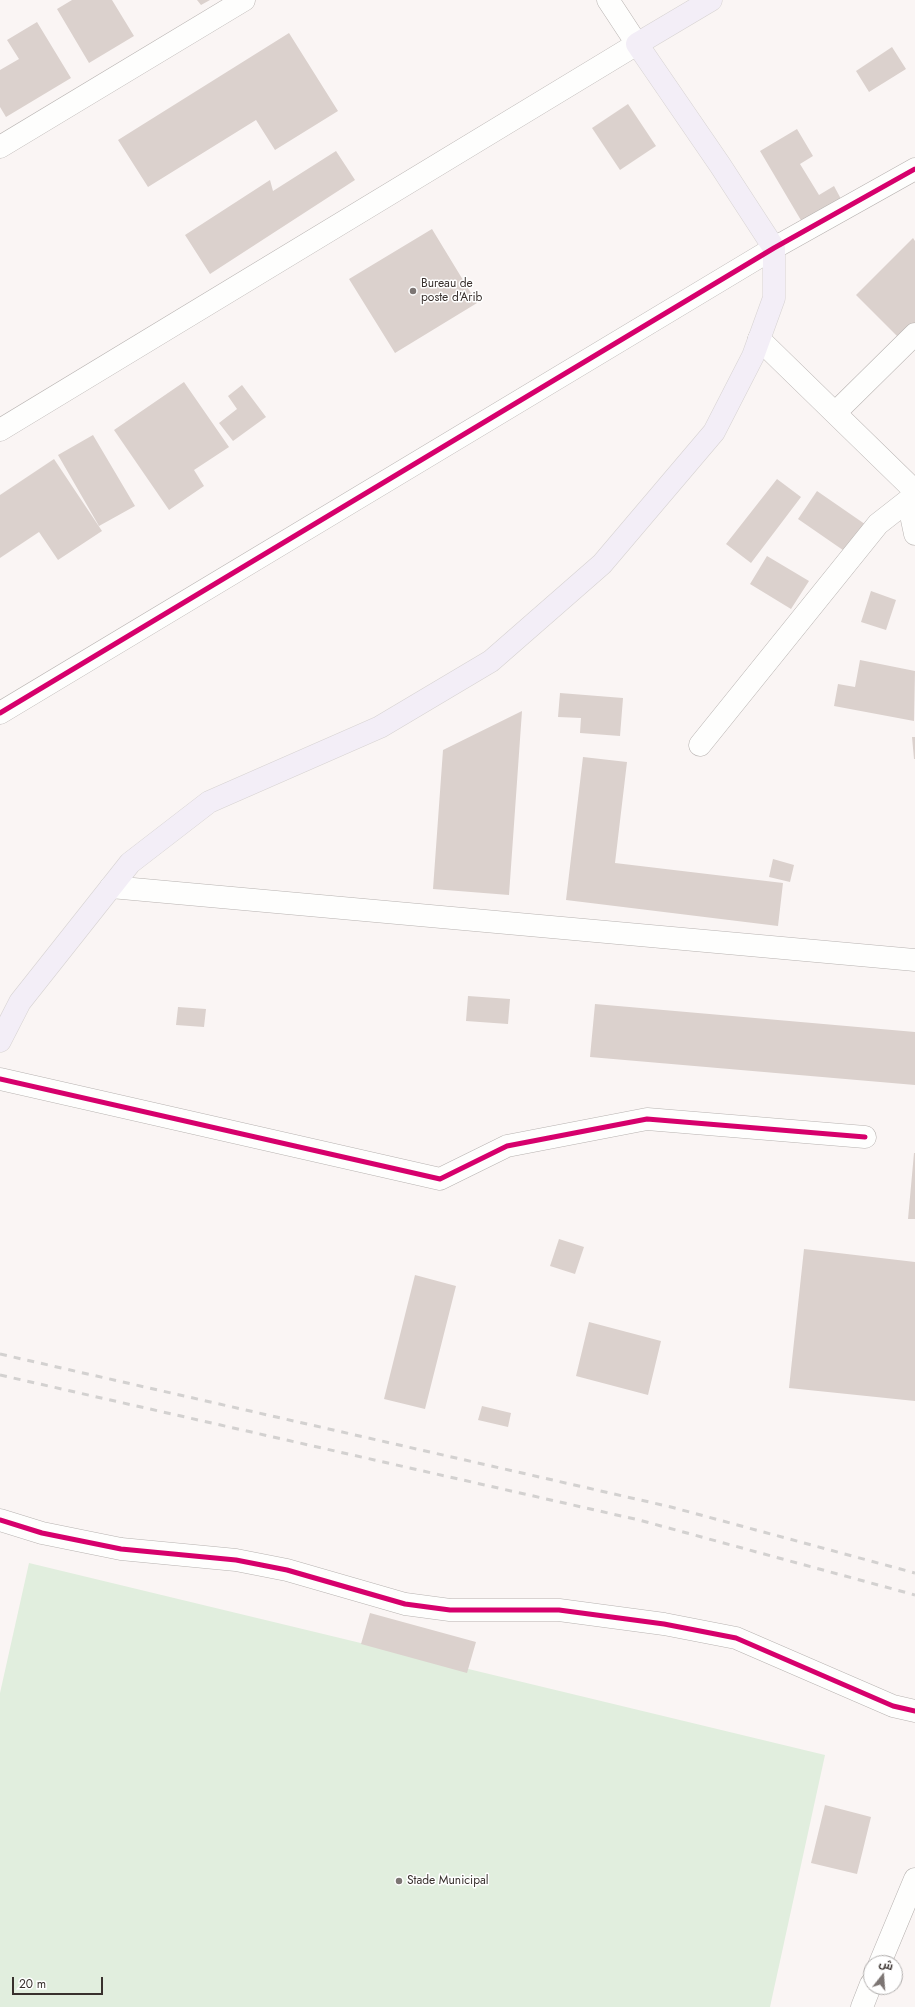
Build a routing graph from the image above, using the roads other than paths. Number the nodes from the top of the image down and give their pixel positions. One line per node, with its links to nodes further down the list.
1 (244, 0): 5 (street)
2 (608, 0): 4 (street)
3 (711, 0): 4 (main road)
4 (637, 44): 7 (main road); 11 (street)
5 (0, 147)
6 (914, 172): 7 (street)
7 (774, 248): 9 (main road); 16 (street)
8 (915, 334): 10 (street)
9 (759, 339): 10 (street); 18 (main road)
10 (835, 413): 12 (street)
11 (0, 430)
12 (915, 491)
13 (915, 495): 17 (street)
14 (915, 500): 15 (street)
15 (915, 534)
16 (0, 713)
17 (700, 745)
18 (111, 887): 19 (street); 20 (main road)
19 (915, 960)
20 (0, 1041)
21 (0, 1079): 22 (street)
22 (865, 1137)
23 (0, 1520): 24 (street)
24 (915, 1711)
25 (915, 1879): 26 (street)
26 (883, 1955)
27 (867, 1995): 28 (street)
28 (862, 2007)

